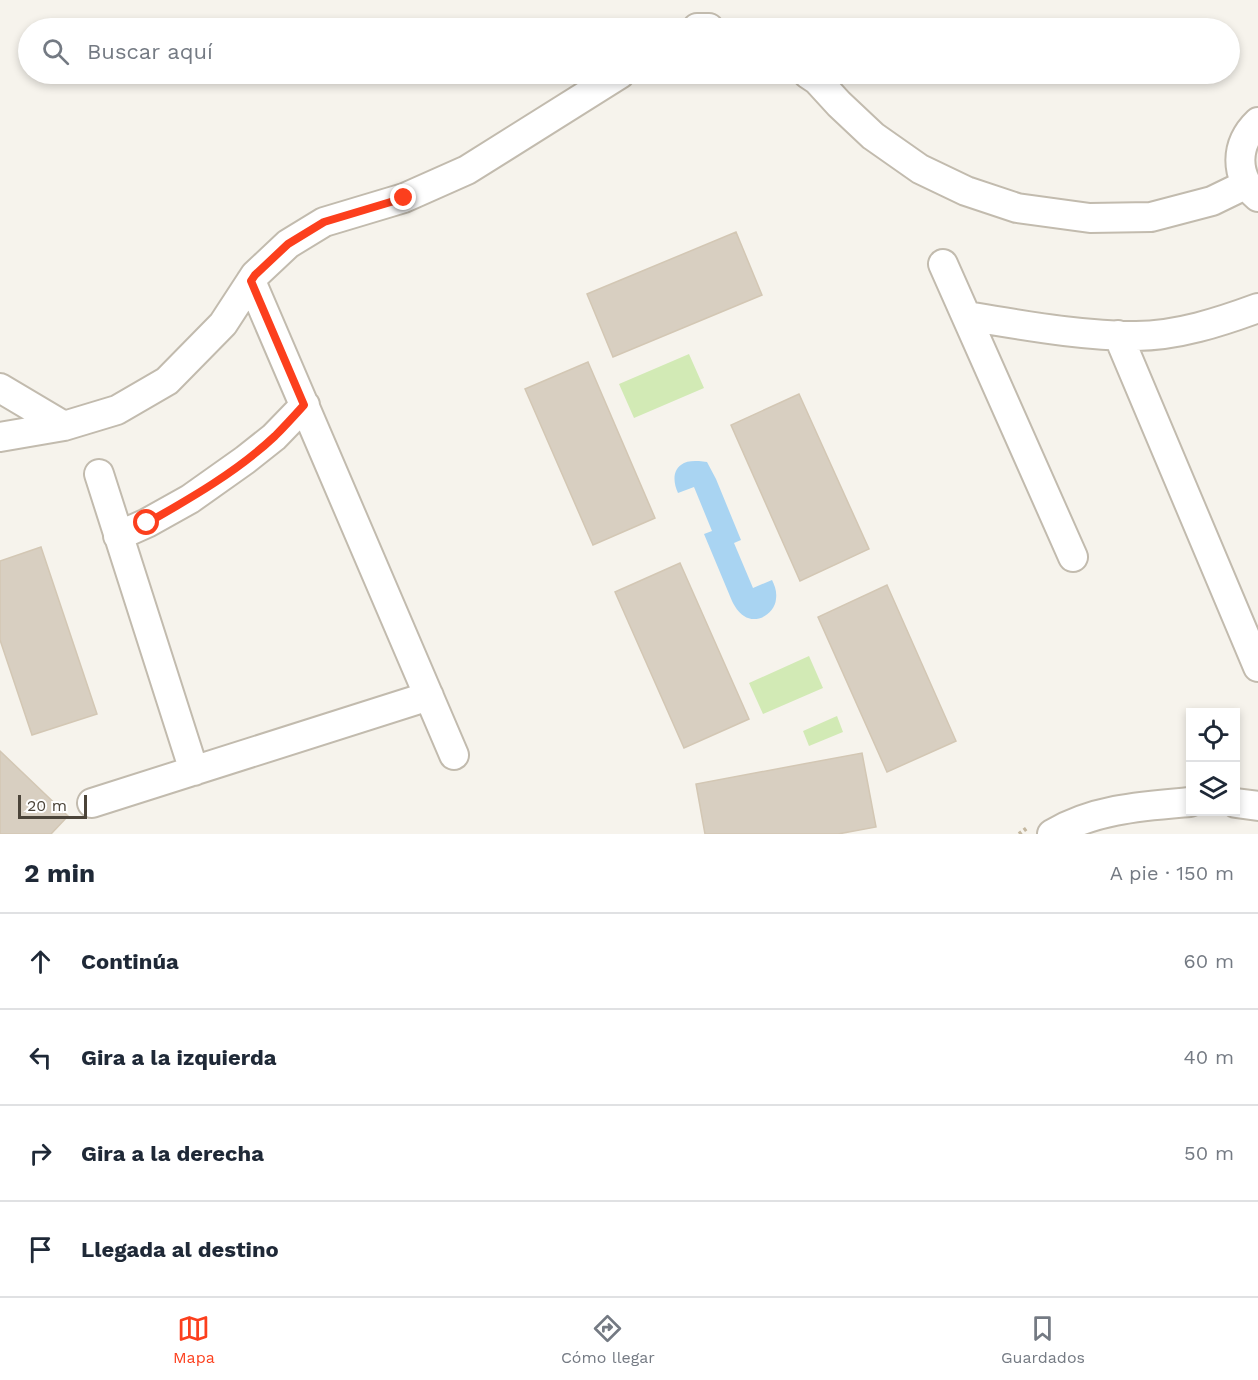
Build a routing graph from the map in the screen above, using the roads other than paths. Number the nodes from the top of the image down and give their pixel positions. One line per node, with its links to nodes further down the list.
1 (604, 84): 6 (street)
2 (821, 84): 4 (street)
3 (1258, 122): 4 (street)
4 (1252, 190)
5 (943, 264): 8 (street)
6 (251, 281): 11 (street); 12 (street)
7 (1258, 308): 9 (street)
8 (966, 316): 9 (street); 16 (street)
9 (1118, 335): 17 (street)
10 (0, 388): 12 (street)
11 (304, 405): 15 (street); 18 (street)
12 (64, 426): 13 (street)
13 (0, 437)
14 (99, 474): 15 (street)
15 (118, 536): 20 (street)
16 (1073, 557)
17 (1258, 667)
18 (429, 696): 19 (street); 20 (street)
19 (454, 755)
20 (194, 771): 22 (street)
21 (1186, 802): 25 (street)
22 (92, 803)
23 (1240, 804): 24 (street)
24 (1258, 806)
25 (1090, 826): 26 (street)
26 (1052, 834)

